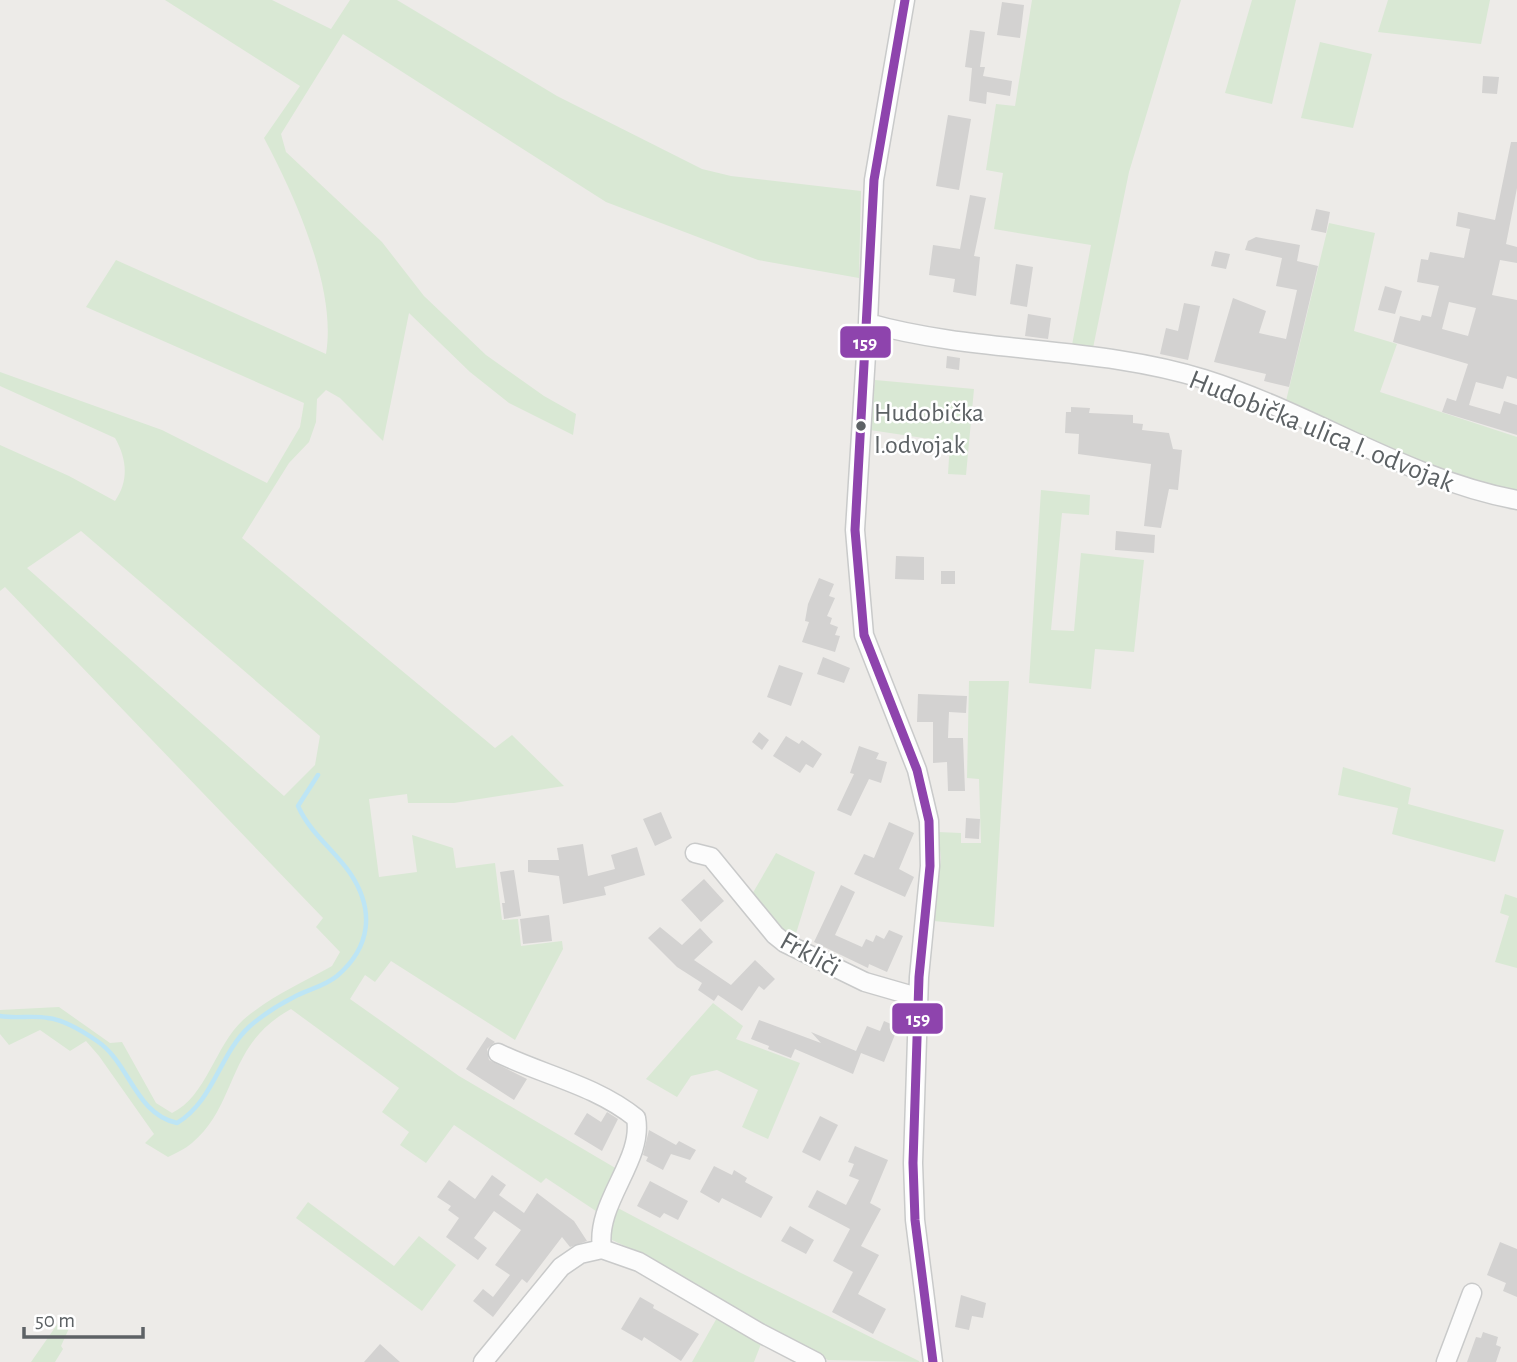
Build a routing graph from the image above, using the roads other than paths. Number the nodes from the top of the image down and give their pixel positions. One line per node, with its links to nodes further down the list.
1 (905, 0): 2 (street)
2 (868, 323): 3 (street, Hudobička ulica I. odvojak); 5 (street)
3 (1517, 500)
4 (695, 853): 5 (street, Frkliči)
5 (917, 997): 11 (street)
6 (498, 1053): 7 (street)
7 (602, 1249): 9 (street); 10 (street)
8 (1472, 1293): 12 (street)
9 (483, 1362)
10 (816, 1362)
11 (933, 1362)
12 (1447, 1362)

